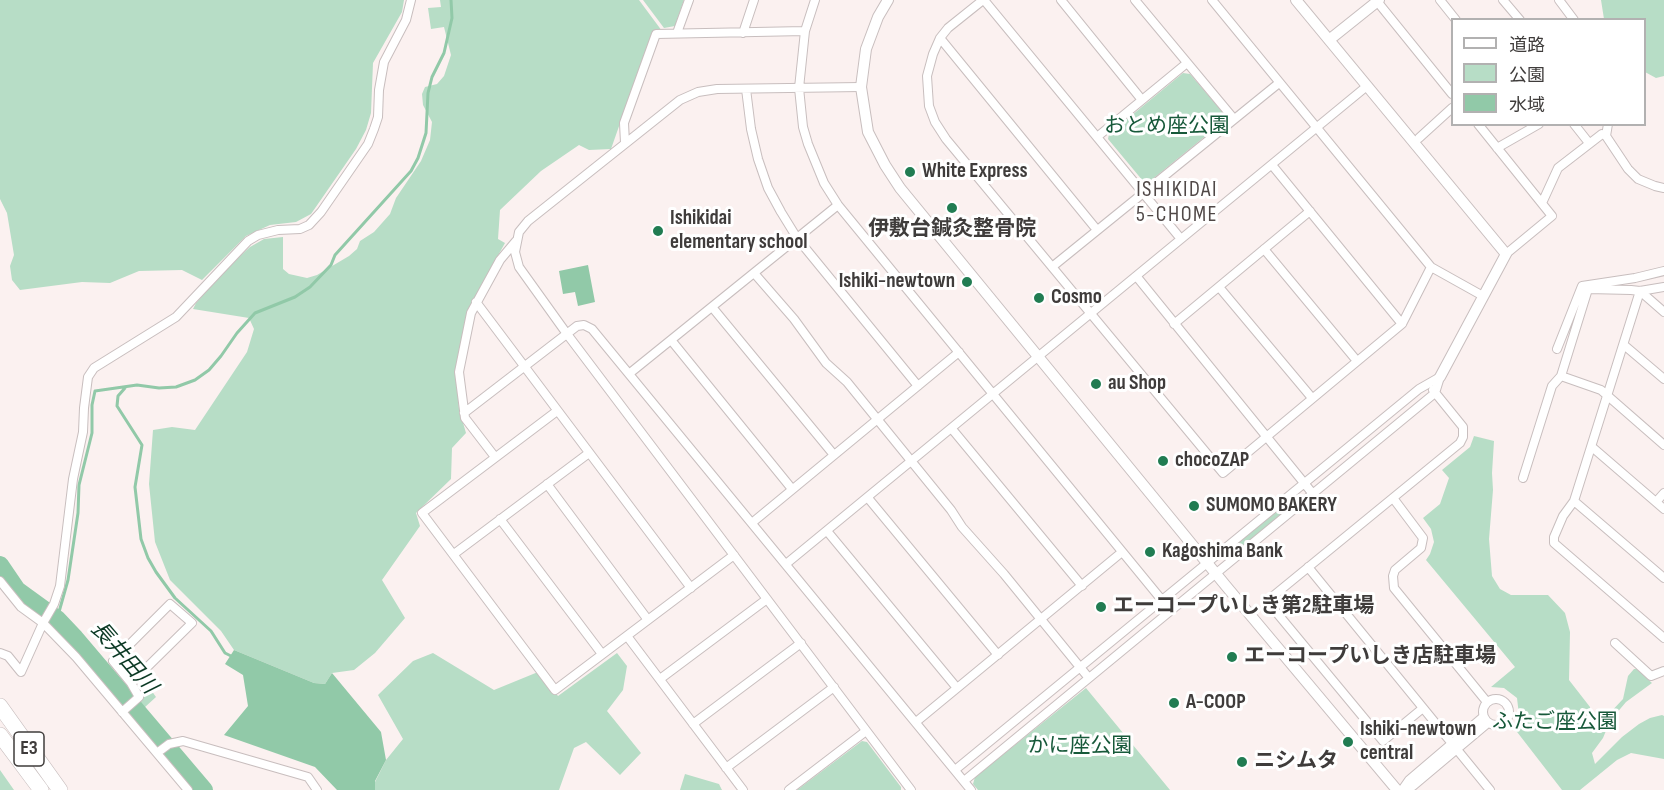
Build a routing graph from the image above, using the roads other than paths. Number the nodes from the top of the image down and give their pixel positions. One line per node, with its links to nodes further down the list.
1 (411, 0): 131 (street)
2 (689, 0): 19 (street)
3 (754, 0): 20 (street)
4 (815, 0): 18 (street)
5 (888, 0): 26 (street)
6 (983, 0): 21 (street); 39 (street)
7 (1061, 0): 30 (street)
8 (1136, 0): 23 (street)
9 (1212, 0): 24 (street)
10 (1296, 0): 22 (street)
11 (1377, 0): 22 (street); 29 (street)
12 (1440, 0): 15 (street)
13 (1503, 0): 16 (street)
14 (1559, 0): 17 (street)
15 (1454, 18)
16 (1518, 18)
17 (1572, 18)
18 (805, 31): 20 (street); 27 (street)
19 (677, 33): 20 (street); 41 (street)
20 (743, 33)
21 (940, 38): 50 (street); 56 (street)
22 (1329, 40): 25 (street)
23 (1187, 63): 30 (street); 32 (street)
24 (1279, 83): 32 (street); 37 (street)
25 (1367, 86): 37 (street); 55 (street)
26 (861, 87): 27 (street); 77 (street)
27 (799, 88): 28 (street); 48 (street)
28 (746, 89): 41 (street); 51 (street)
29 (1451, 93)
30 (1142, 100): 39 (street)
31 (1451, 109): 40 (street)
32 (1234, 119): 46 (street)
33 (1481, 126): 43 (street)
34 (1536, 126): 43 (street)
35 (1576, 126): 42 (street)
36 (1608, 126): 38 (street)
37 (1317, 128): 44 (street); 57 (street)
38 (1606, 136): 42 (street); 45 (street)
39 (1097, 137): 46 (street)
40 (1419, 138)
41 (625, 142): 53 (street)
42 (1589, 143): 47 (street)
43 (1497, 148): 47 (street)
44 (1272, 165): 49 (street); 52 (street)
45 (1664, 188)
46 (1143, 193): 50 (street); 52 (street)
47 (1542, 203): 55 (street)
48 (838, 205): 51 (street); 76 (street)
49 (1310, 212): 54 (street); 71 (street)
50 (1097, 231): 56 (street)
51 (797, 238): 59 (street); 85 (street)
52 (1182, 239): 60 (street)
53 (516, 241): 66 (street); 72 (street)
54 (1264, 249): 61 (street); 78 (street)
55 (1506, 254): 65 (street)
56 (1052, 267): 69 (street)
57 (1431, 267): 65 (street); 71 (street)
58 (1664, 271): 62 (street)
59 (754, 273): 67 (street); 92 (street)
60 (1137, 277): 69 (street); 70 (street)
61 (1219, 287): 70 (street); 89 (street)
62 (1587, 287): 64 (street); 75 (street); 81 (street)
63 (1664, 287): 64 (street)
64 (1640, 291): 68 (street); 74 (street)
65 (1483, 296): 82 (street)
66 (476, 302): 79 (street); 91 (street)
67 (712, 307): 73 (street); 98 (street)
68 (1664, 312)
69 (1091, 314): 77 (street); 94 (street)
70 (1174, 324): 94 (street)
71 (1402, 324): 78 (street)
72 (567, 334): 79 (street); 80 (street); 117 (street)
73 (671, 340): 80 (street); 104 (street)
74 (1624, 345): 83 (street); 88 (street)
75 (1557, 349)
76 (958, 352): 85 (street); 87 (street)
77 (1039, 357): 87 (street); 118 (street)
78 (1357, 361): 89 (street)
79 (523, 366): 90 (street); 91 (street)
80 (630, 374): 113 (street)
81 (1561, 376): 88 (street); 101 (street)
82 (1440, 377): 84 (street); 86 (street)
83 (1664, 379)
84 (1426, 383): 86 (street); 102 (street)
85 (918, 386): 92 (street)
86 (1435, 393): 106 (street); 108 (street)
87 (992, 394): 93 (street); 115 (street)
88 (1607, 396): 95 (street); 96 (street)
89 (1312, 398): 94 (street)
90 (558, 411): 97 (street); 99 (street)
91 (464, 413): 99 (street)
92 (876, 420): 98 (street); 100 (street)
93 (952, 429): 100 (street); 124 (street)
94 (1267, 436): 102 (street)
95 (1664, 445)
96 (1592, 447): 109 (street); 110 (street)
97 (589, 453): 103 (street); 125 (street)
98 (834, 455): 104 (street)
99 (495, 457): 116 (street)
100 (911, 462): 107 (street); 129 (street)
101 (1522, 478)
102 (1304, 482): 106 (street); 118 (street)
103 (547, 484): 112 (street); 130 (street)
104 (792, 489): 113 (street)
105 (1664, 493): 110 (street)
106 (1313, 494): 121 (street)
107 (868, 498): 114 (street); 138 (street)
108 (1393, 498): 120 (street); 146 (street)
109 (1574, 501): 122 (street); 133 (street)
110 (1656, 502): 111 (street)
111 (1664, 509)
112 (500, 519): 116 (street); 137 (street)
113 (753, 522): 119 (street)
114 (826, 531): 119 (street); 145 (street)
115 (1122, 552): 124 (street); 127 (street)
116 (454, 554): 137 (street)
117 (734, 555): 125 (street); 126 (street)
118 (1207, 562): 121 (street); 127 (street)
119 (786, 564): 151 (street)
120 (1308, 567): 148 (street); 148 (street)
121 (1216, 573): 128 (street); 169 (street)
122 (1664, 578)
123 (0, 581): 131 (street)
124 (1082, 586): 129 (street)
125 (691, 588): 130 (street)
126 (767, 599): 134 (street); 142 (street)
127 (1162, 600): 128 (street); 139 (street)
128 (1170, 610): 141 (street)
129 (1041, 619): 138 (street); 139 (street)
130 (648, 620): 132 (street)
131 (43, 622): 136 (street); 149 (street)
132 (627, 636): 137 (street); 142 (street)
133 (1664, 638)
134 (801, 643): 144 (street); 152 (street)
135 (1615, 643): 140 (street)
136 (0, 653)
137 (602, 654)
138 (998, 654): 145 (street)
139 (1080, 668): 141 (street); 158 (street)
140 (1664, 671)
141 (1088, 677): 159 (street)
142 (660, 679): 152 (street)
143 (131, 683): 143 (street); 149 (street)
144 (834, 687): 153 (street); 157 (street)
145 (957, 688): 151 (street)
146 (1487, 702): 150 (street); 150 (street)
147 (0, 706): 162 (highway, E3)
148 (1423, 708): 155 (street)
149 (124, 710): 156 (street)
150 (1486, 720): 155 (street)
151 (916, 722): 158 (street)
152 (693, 724): 157 (street)
153 (866, 731): 166 (street); 167 (street)
154 (0, 735): 161 (highway, E3)
155 (1454, 747): 160 (street); 170 (street)
156 (163, 749): 163 (street); 164 (street)
157 (726, 768): 165 (street)
158 (955, 770): 159 (street)
159 (964, 781): 168 (street)
160 (1484, 788)
161 (41, 790)
162 (60, 790)
163 (188, 790)
164 (317, 790)
165 (743, 790)
166 (789, 790)
167 (911, 790)
168 (971, 790)
169 (1397, 790)
170 (1404, 790)

